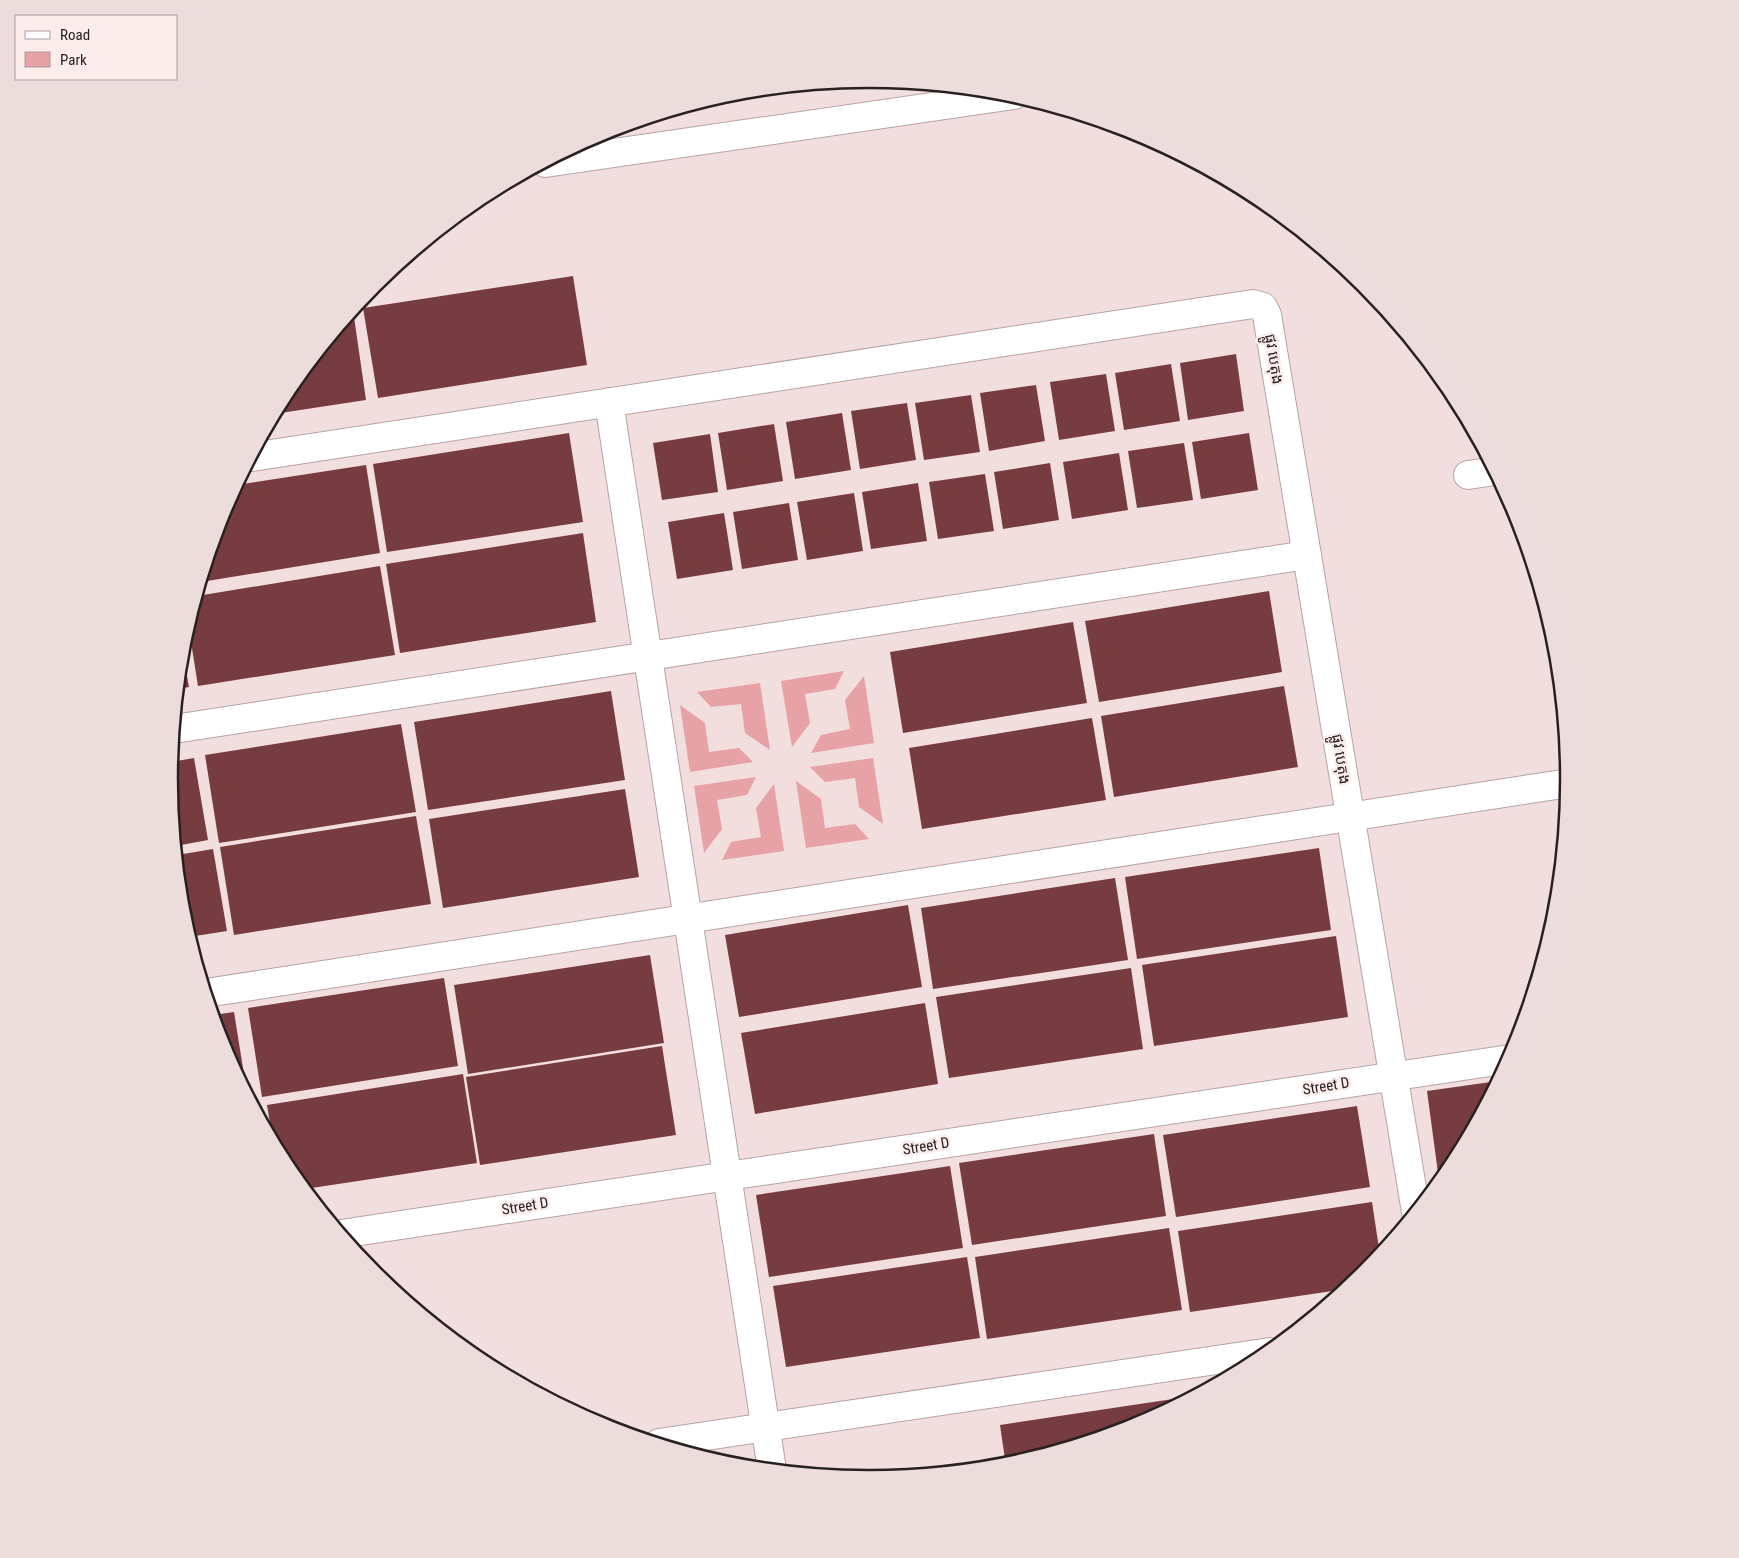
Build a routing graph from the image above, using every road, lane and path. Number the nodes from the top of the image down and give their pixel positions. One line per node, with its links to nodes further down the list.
1 (990, 98): 2 (street)
2 (564, 159)
3 (609, 402): 4 (street); 7 (street, ផ្លូវ បេតុង); 8 (street)
4 (258, 456)
5 (1489, 472): 6 (street)
6 (1468, 475)
7 (1307, 556): 8 (street); 11 (street, ផ្លូវ បេតុង)
8 (648, 657): 9 (street); 12 (street)
9 (180, 728)
10 (1561, 784): 11 (street)
11 (1350, 817): 12 (street); 15 (street, ផ្លូវ បេតុង)
12 (688, 919): 13 (street); 16 (street)
13 (212, 992)
14 (1501, 1060): 15 (street, Street D)
15 (1393, 1076): 16 (street, Street D); 17 (street, ផ្លូវ បេតុង)
16 (727, 1176): 18 (street, Street D); 20 (street)
17 (1415, 1204)
18 (348, 1233)
19 (1253, 1355): 20 (street)
20 (766, 1427): 21 (street); 22 (street)
21 (673, 1442)
22 (771, 1464)

